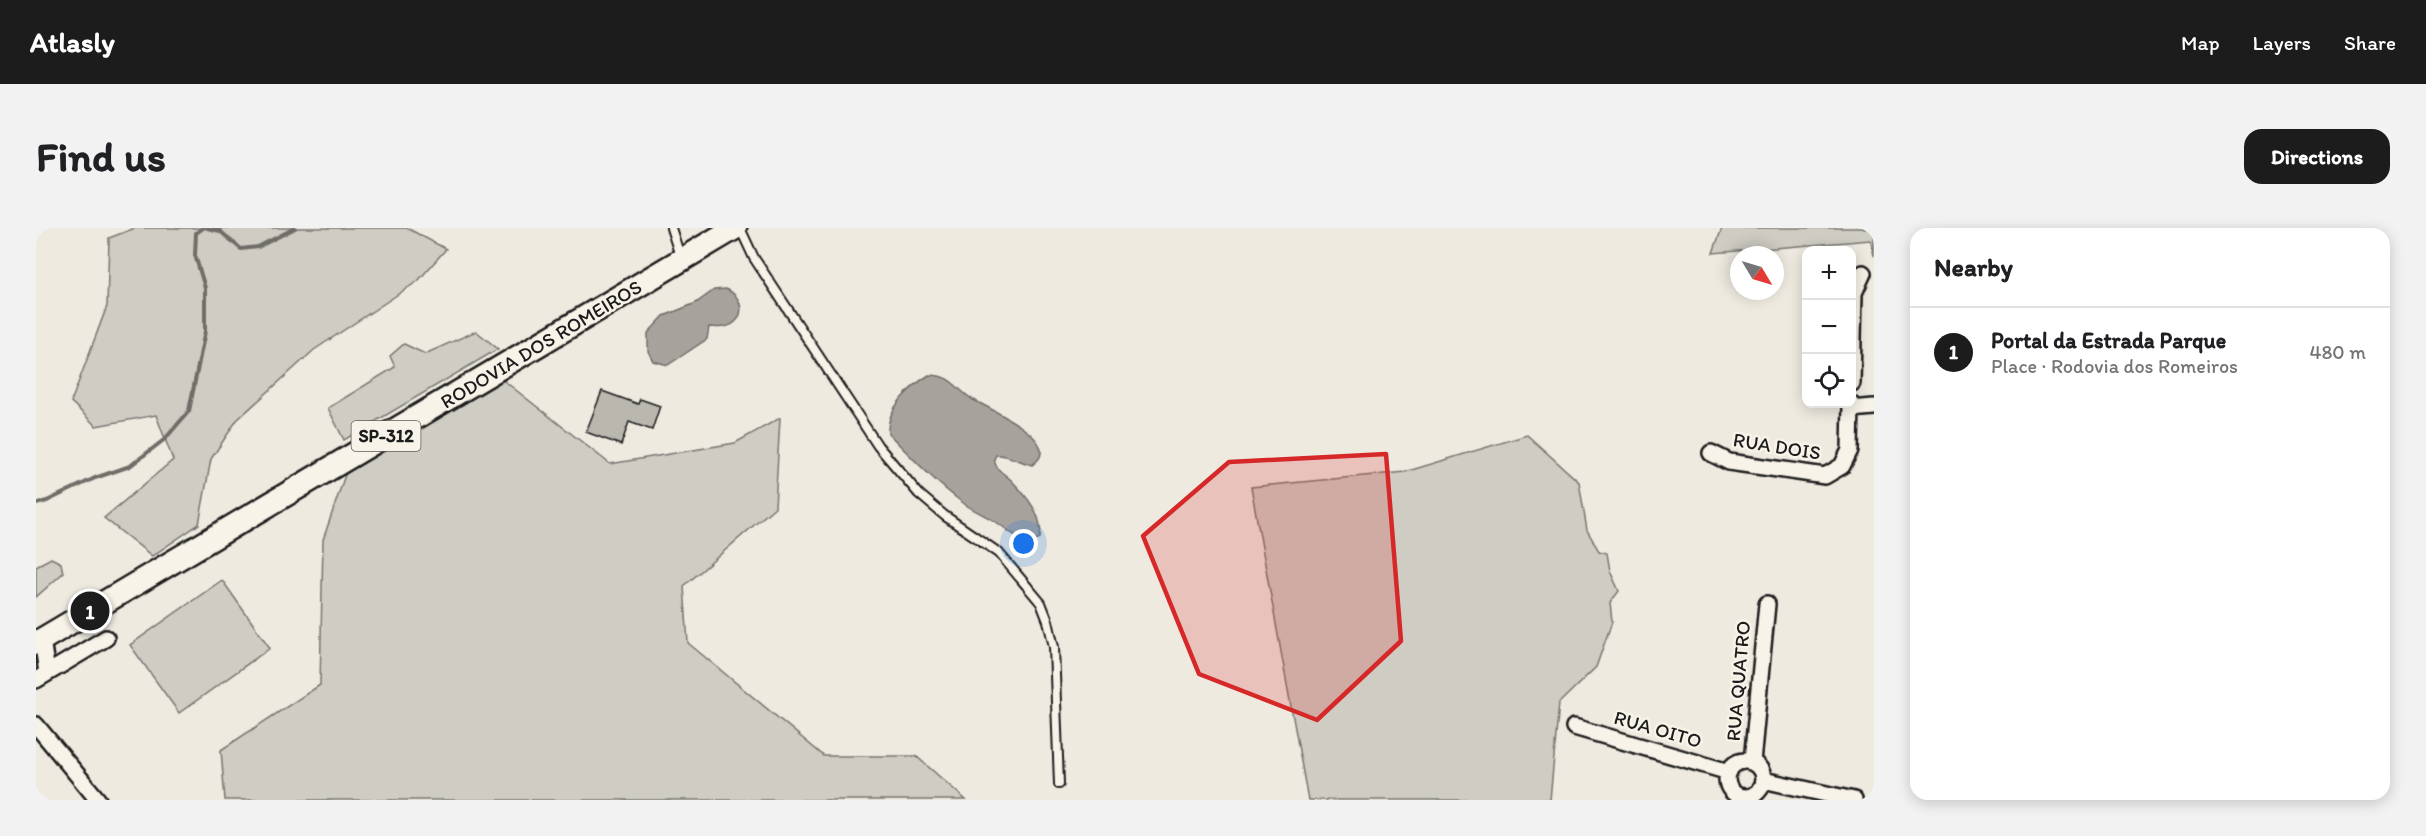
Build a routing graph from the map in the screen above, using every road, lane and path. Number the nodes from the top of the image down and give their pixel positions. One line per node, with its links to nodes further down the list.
1 (670, 228): 4 (lane)
2 (735, 228): 4 (main road, RODOVIA DOS ROMEIROS / SP-312)
3 (740, 228): 20 (lane)
4 (682, 261): 13 (main road, RODOVIA DOS ROMEIROS / SP-312)
5 (1863, 273): 6 (street)
6 (1852, 354)
7 (1856, 406): 8 (street)
8 (1874, 407)
9 (1851, 408): 10 (street, RUA DOIS)
10 (1711, 453)
11 (1767, 604): 17 (street, RUA QUATRO)
12 (106, 638): 14 (street)
13 (39, 641): 14 (street)
14 (42, 677)
15 (36, 725): 22 (street)
16 (1574, 727): 18 (street, RUA OITO)
17 (1752, 762): 18 (street); 19 (street)
18 (1729, 772): 21 (street)
19 (1763, 780): 21 (street); 23 (street)
20 (1059, 784)
21 (1737, 798)
22 (98, 800)
23 (1854, 800)

